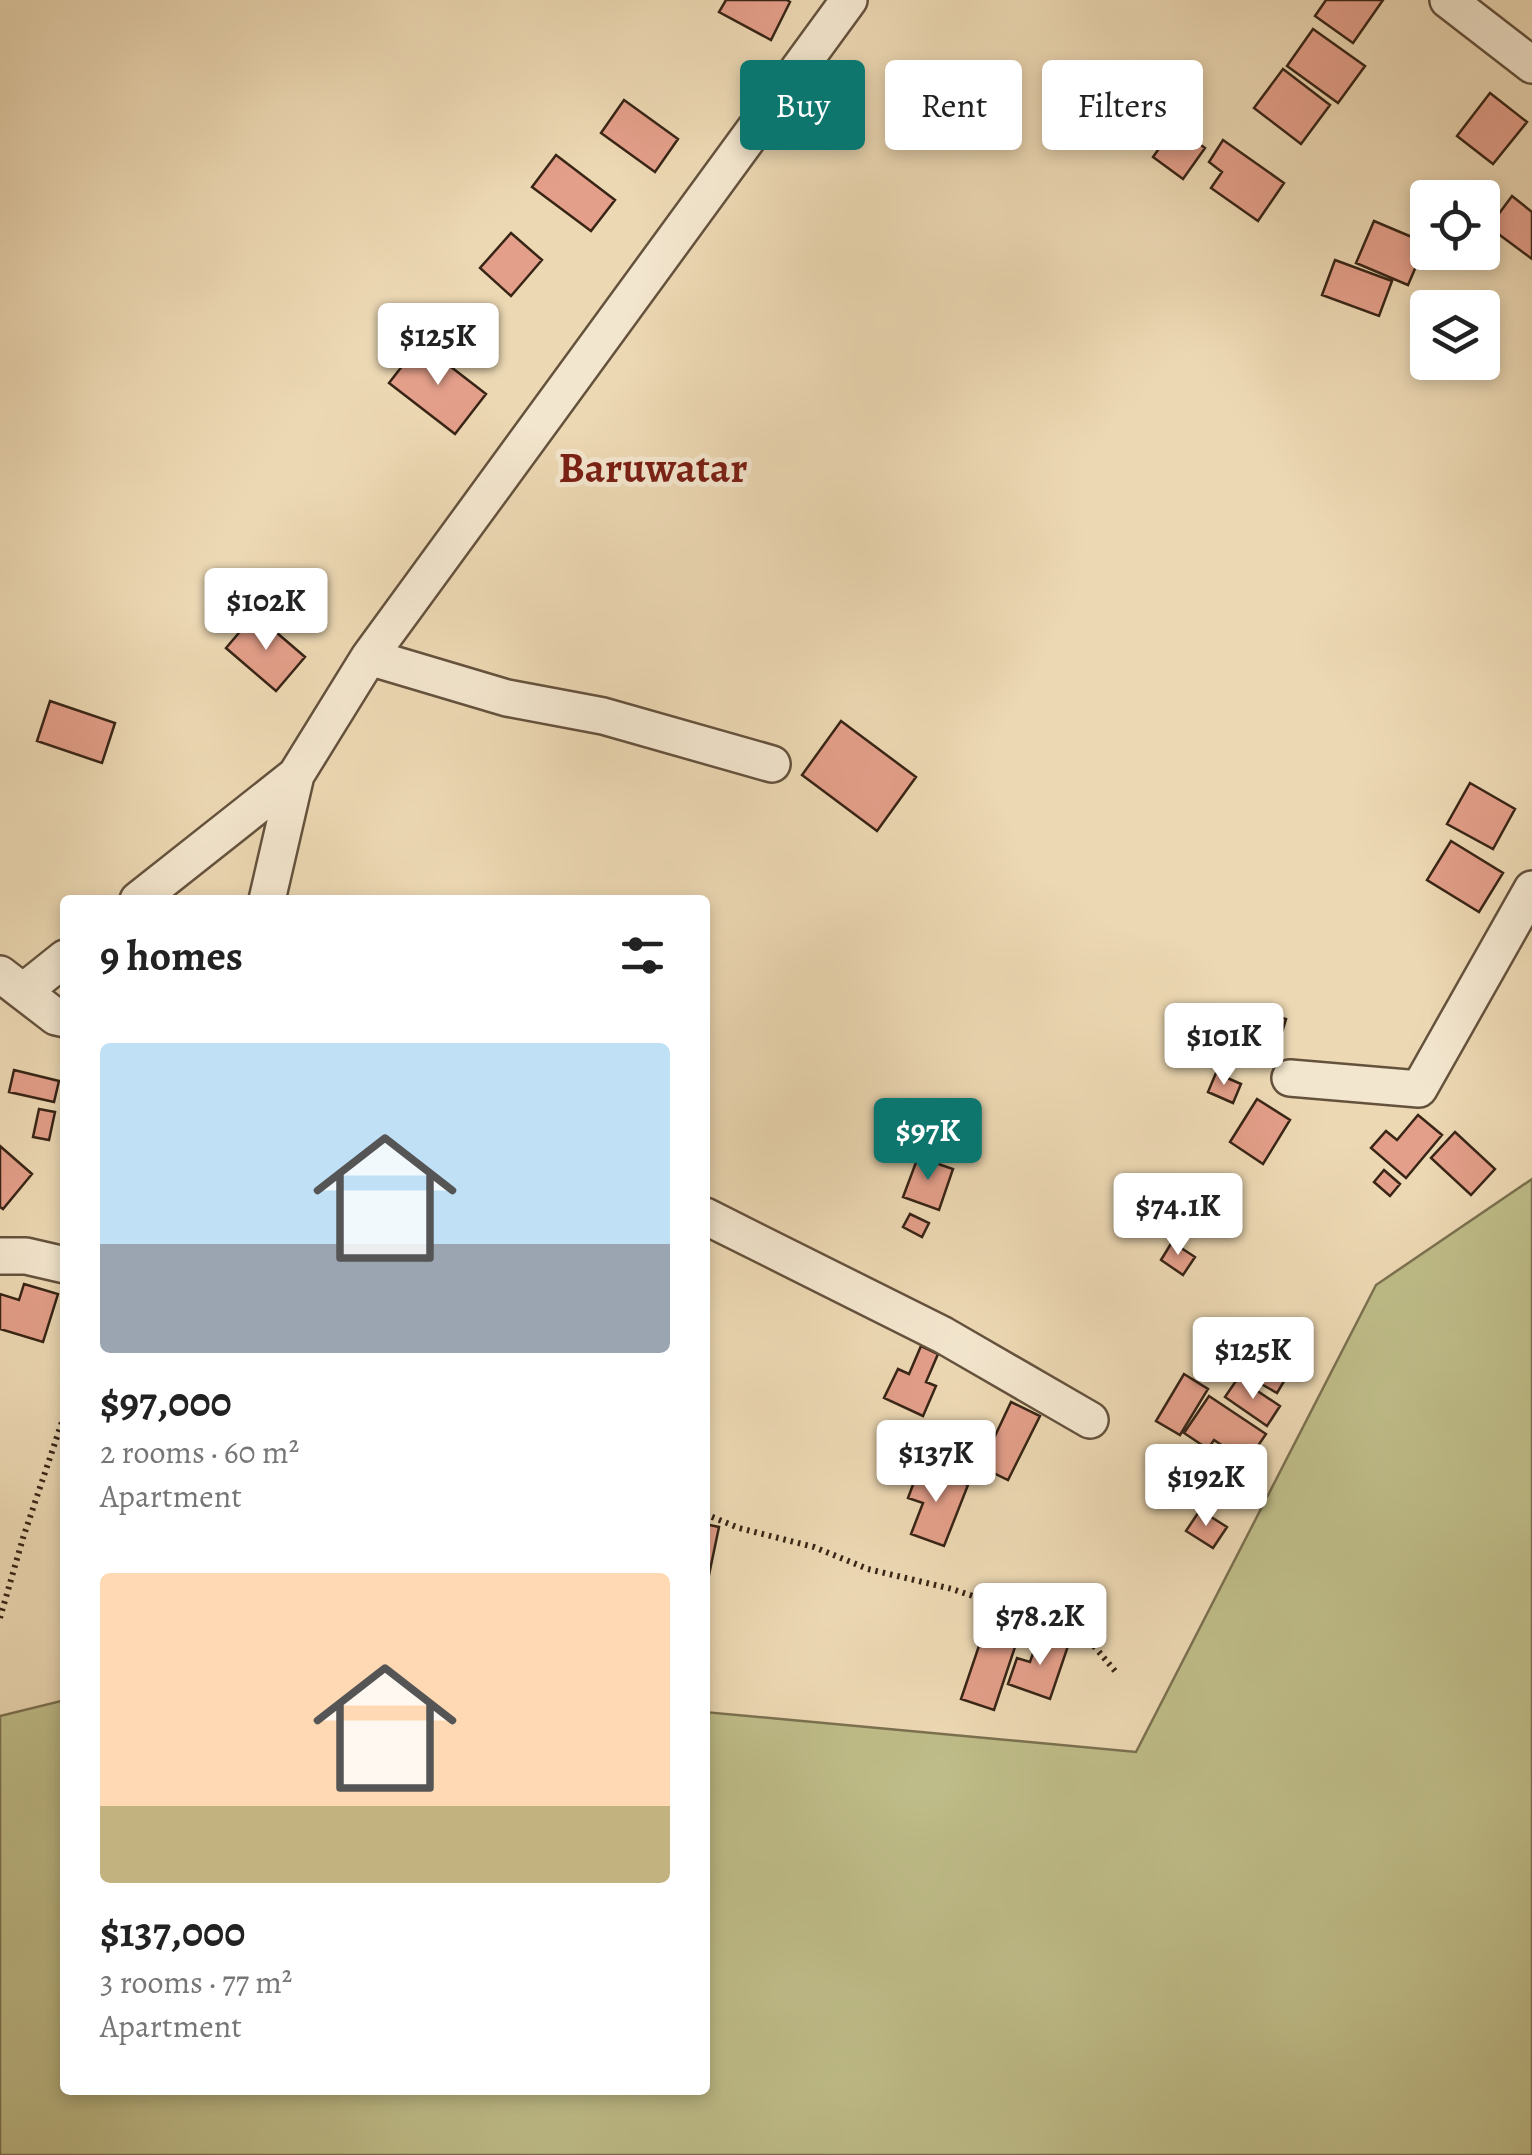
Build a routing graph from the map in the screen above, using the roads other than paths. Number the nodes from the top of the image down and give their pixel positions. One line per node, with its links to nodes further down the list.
1 (849, 0): 4 (street)
2 (1448, 0): 3 (street)
3 (1532, 64)
4 (369, 657): 5 (street); 6 (street)
5 (772, 764)
6 (296, 775): 8 (street); 9 (street)
7 (1532, 890): 13 (street)
8 (144, 895)
9 (268, 895)
10 (60, 960): 11 (street)
11 (12, 982): 12 (street)
12 (60, 1018)
13 (1290, 1078)
14 (710, 1218): 17 (street)
15 (0, 1256): 16 (street)
16 (60, 1264)
17 (1090, 1420)

